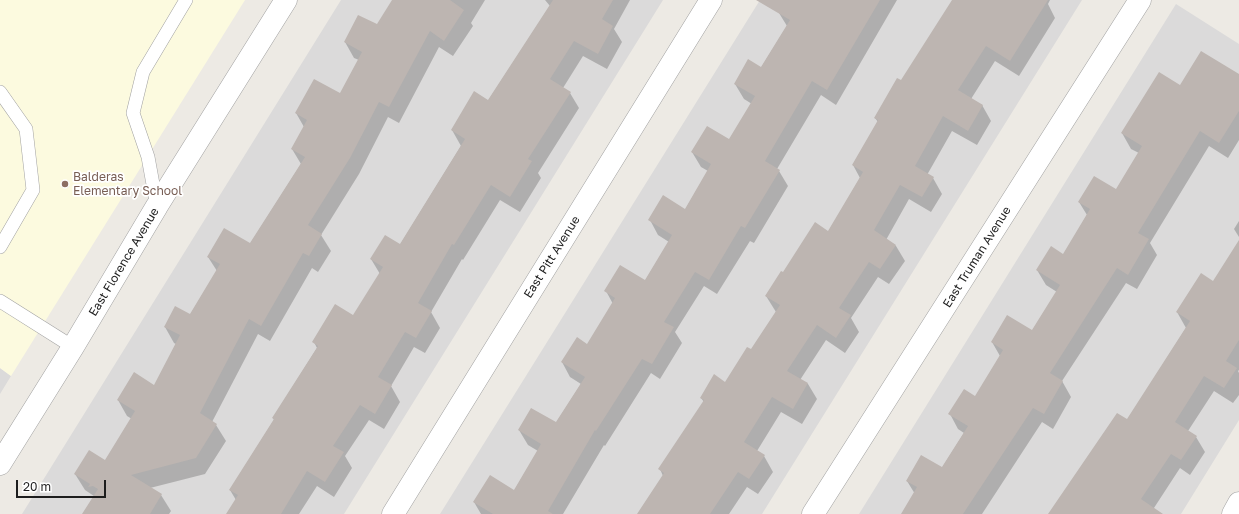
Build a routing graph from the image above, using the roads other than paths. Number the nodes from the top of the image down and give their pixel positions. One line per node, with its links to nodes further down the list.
1 (186, 0): 6 (lane)
2 (286, 0): 6 (street, East Florence Avenue)
3 (711, 0): 12 (street, East Pitt Avenue)
4 (1140, 0): 13 (street, East Truman Avenue)
5 (0, 92): 7 (lane)
6 (157, 206): 9 (street, East Florence Avenue)
7 (0, 248)
8 (0, 301): 9 (lane)
9 (73, 347): 10 (street, East Florence Avenue)
10 (0, 464)
11 (1239, 503): 14 (street)
12 (393, 514)
13 (814, 514)
14 (1233, 514)

